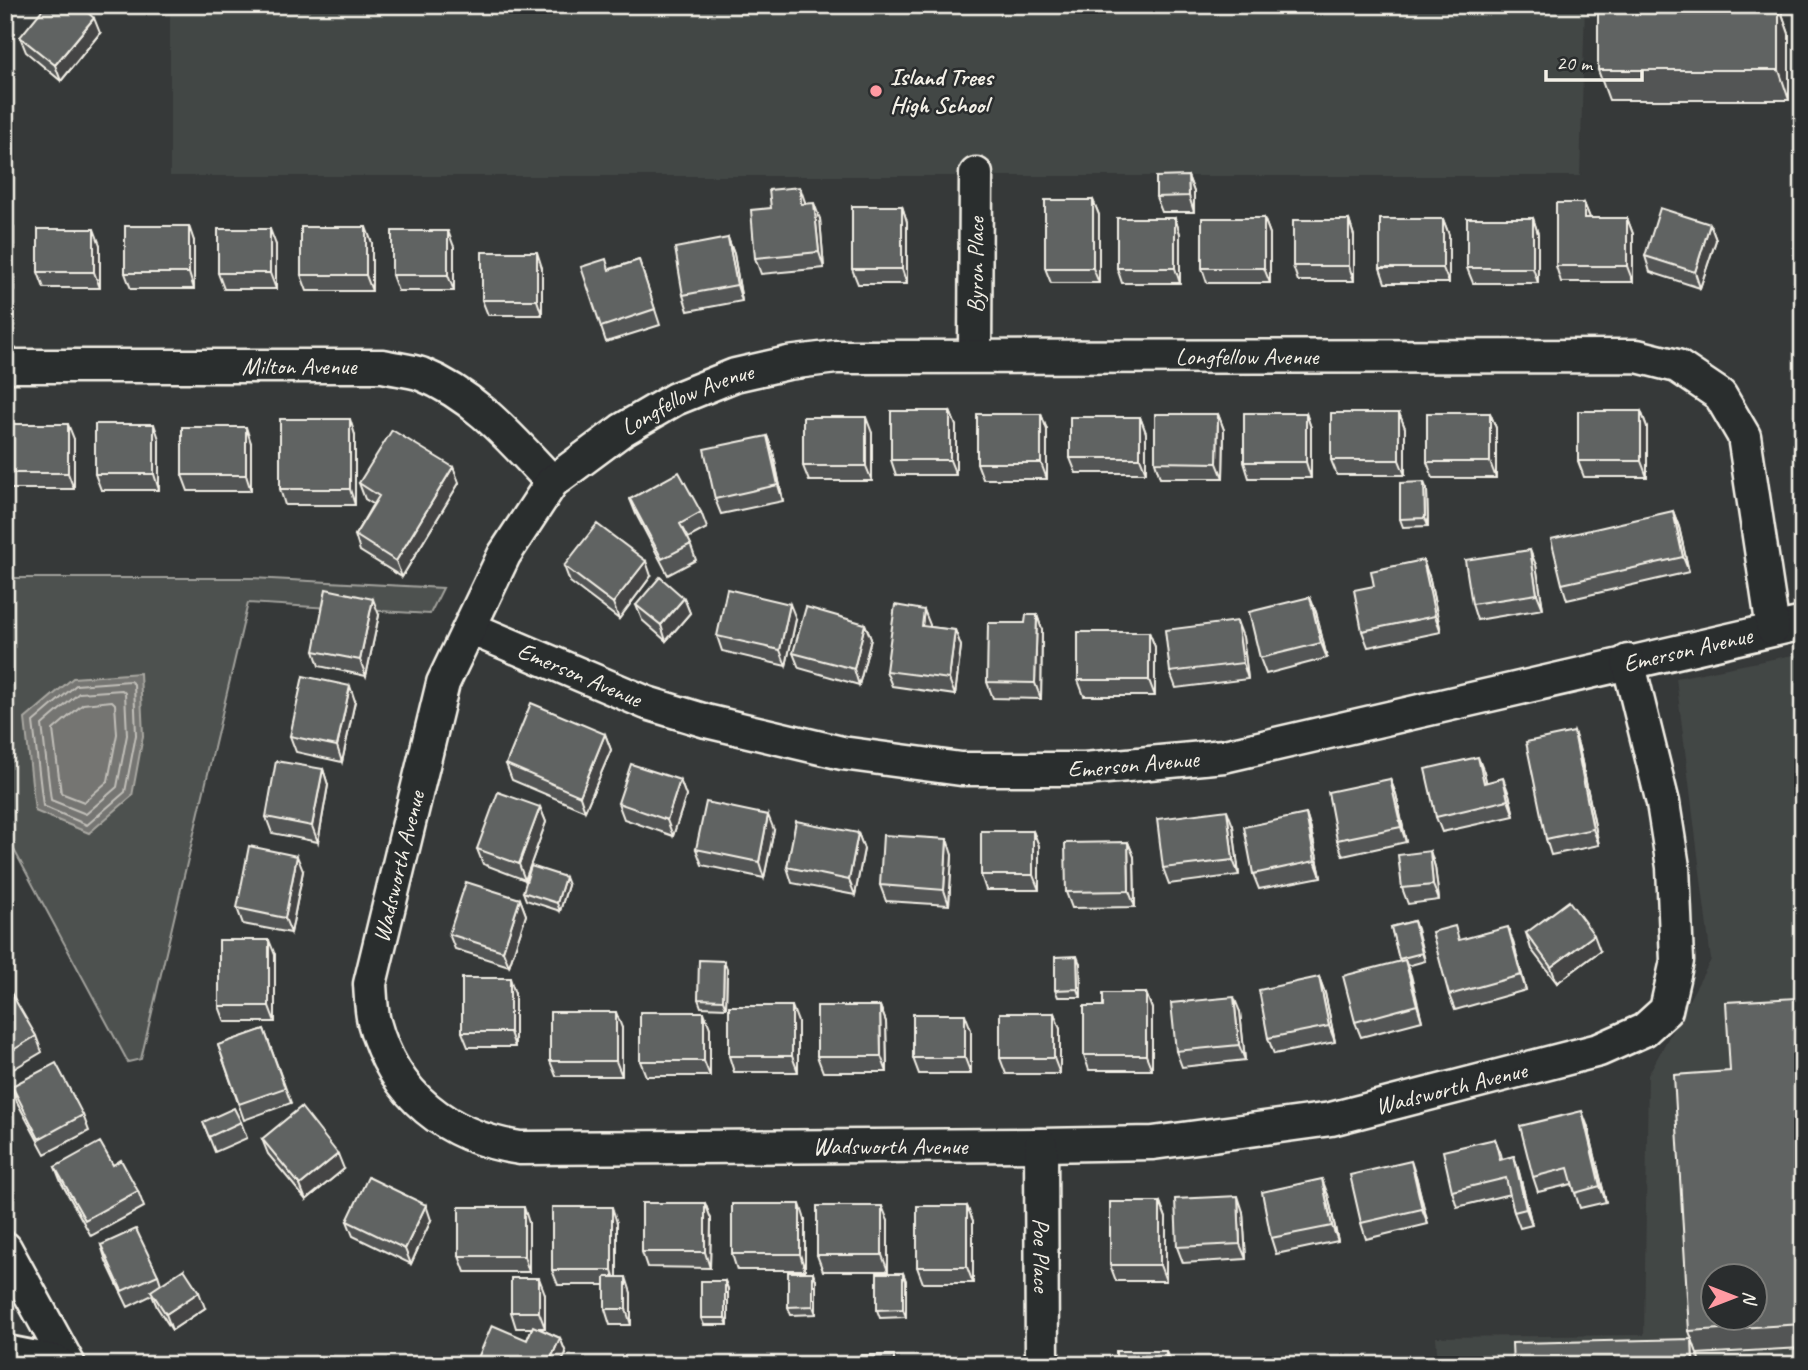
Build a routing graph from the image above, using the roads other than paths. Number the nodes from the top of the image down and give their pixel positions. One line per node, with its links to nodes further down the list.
1 (976, 174): 2 (street, Byron Place)
2 (975, 356): 4 (street, Longfellow Avenue); 5 (street, Longfellow Avenue)
3 (5, 366): 4 (street, Milton Avenue)
4 (552, 482): 6 (street, Wadsworth Avenue)
5 (1788, 626): 7 (street, Emerson Avenue)
6 (470, 628): 7 (street, Emerson Avenue); 8 (street, Wadsworth Avenue)
7 (1628, 661): 8 (street, Wadsworth Avenue)
8 (1041, 1145): 13 (street, Poe Place)
9 (5, 1248): 12 (street)
10 (5, 1354): 11 (main road)
11 (56, 1365)
12 (69, 1365)
13 (1042, 1365)

